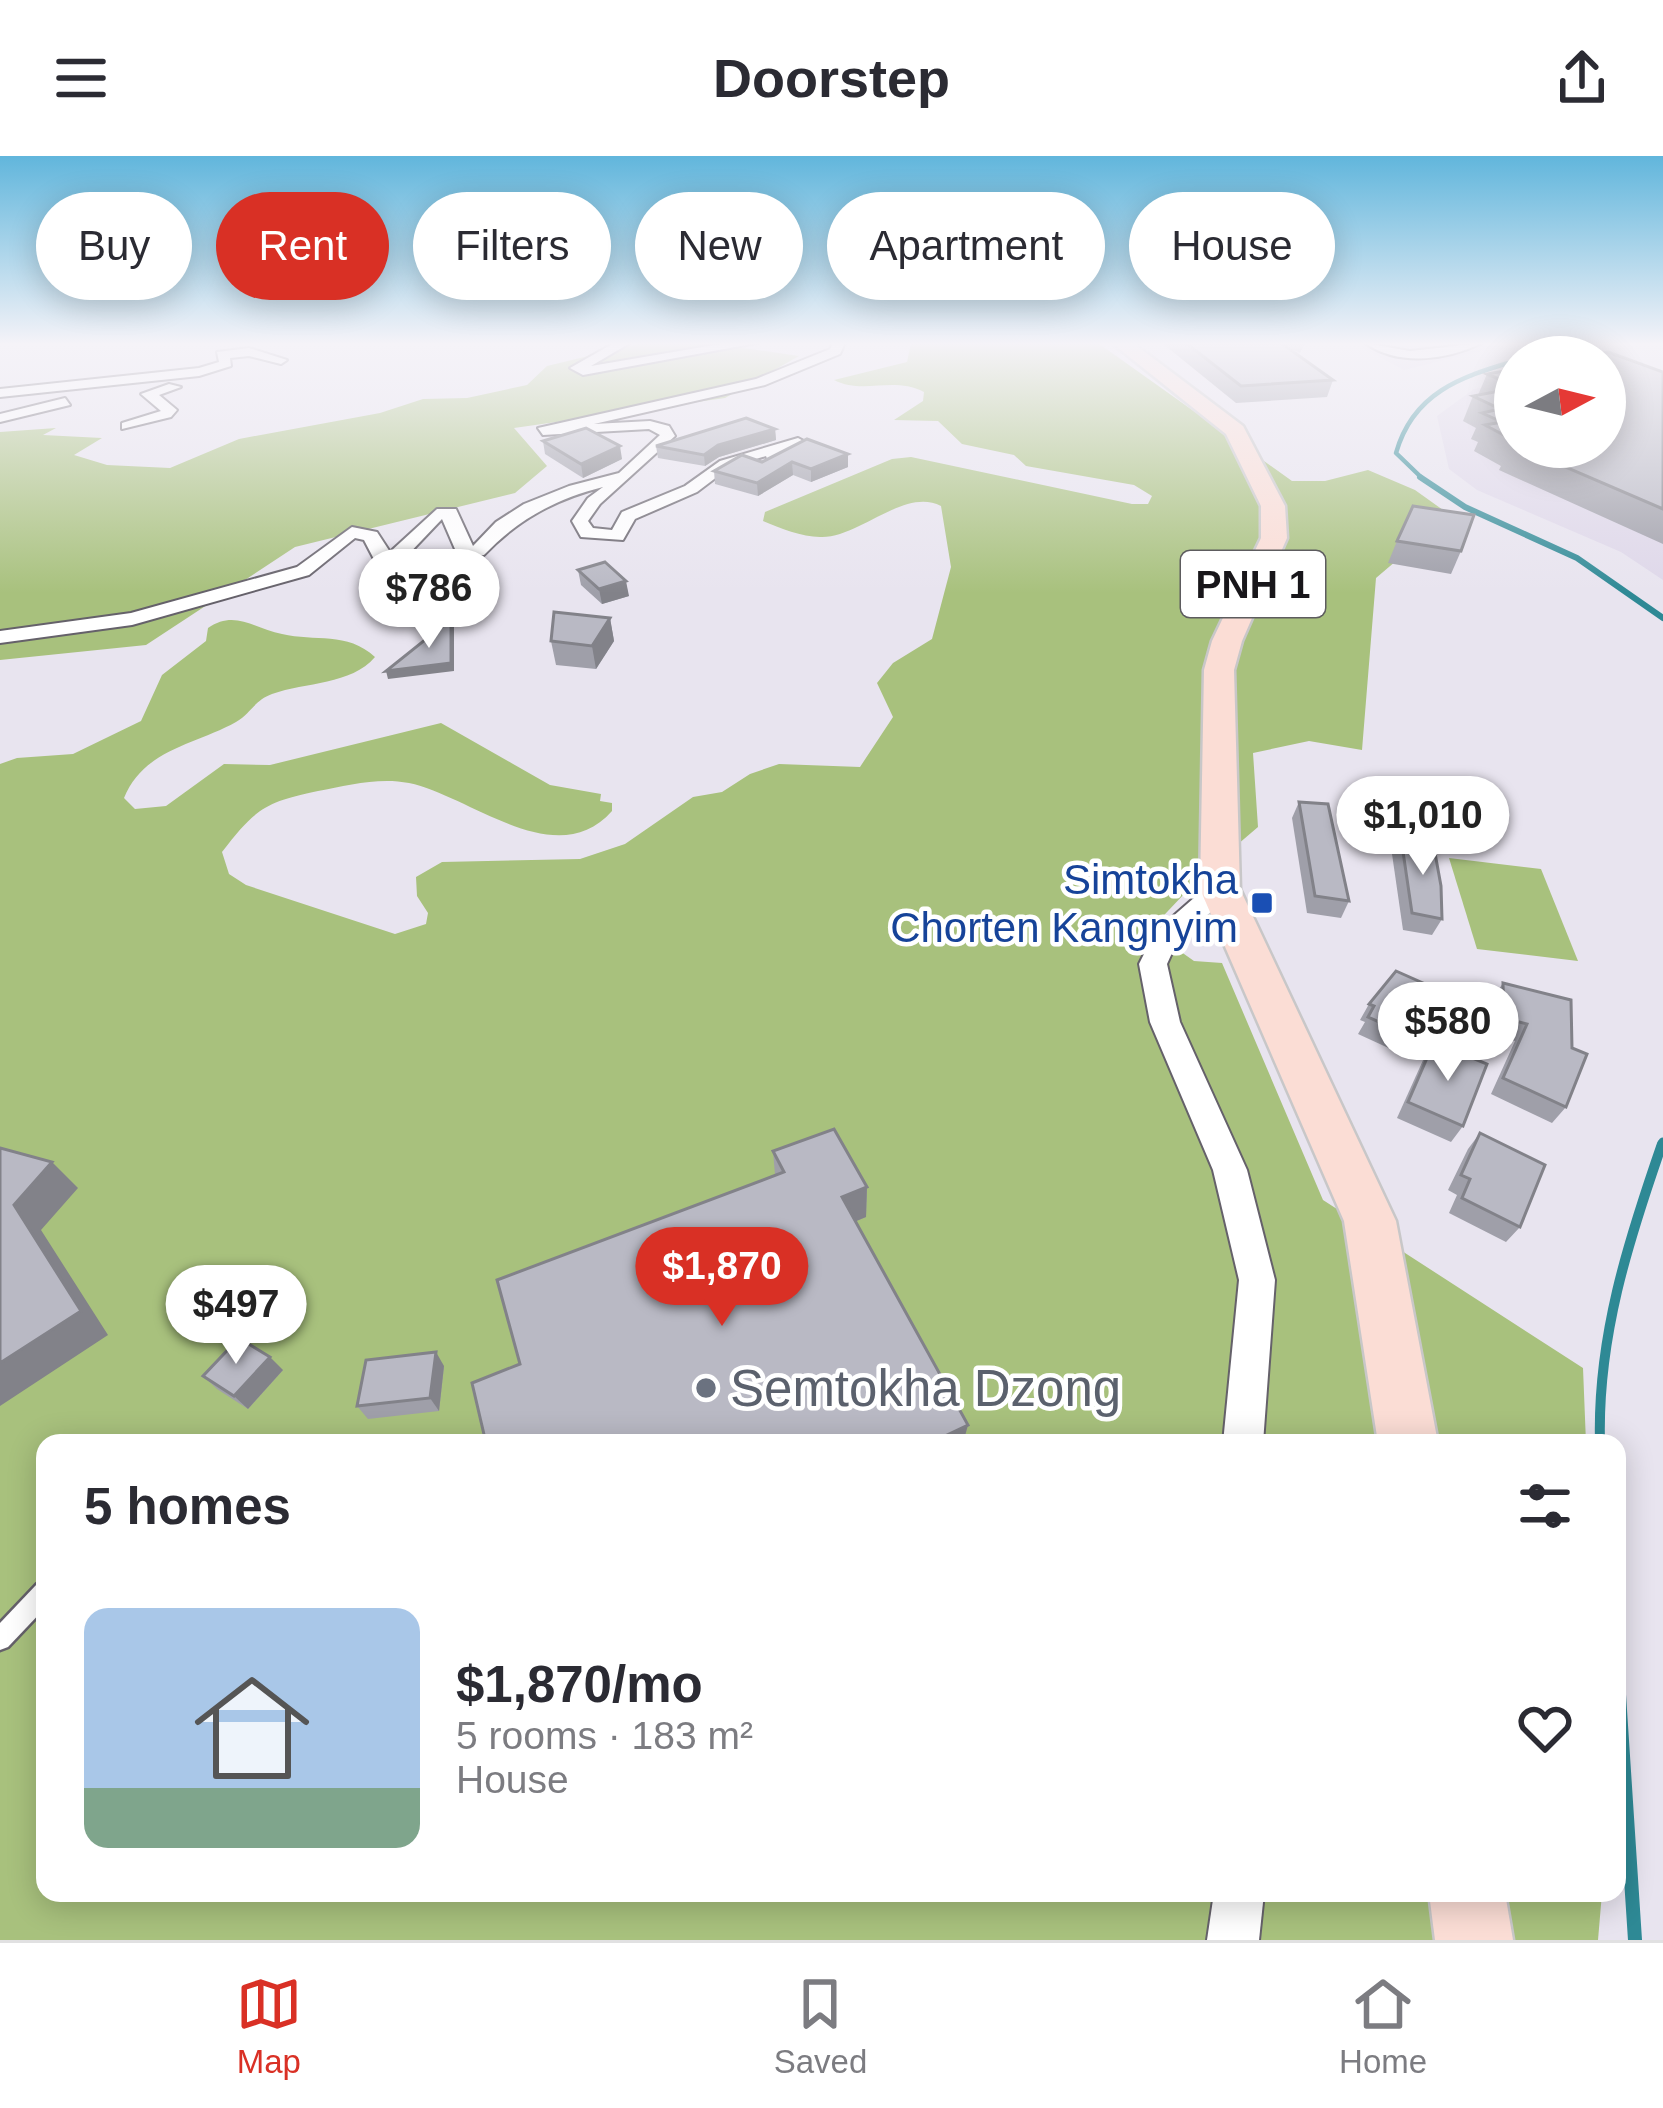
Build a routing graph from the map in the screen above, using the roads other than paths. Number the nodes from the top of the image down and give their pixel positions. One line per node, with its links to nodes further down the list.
1 (564, 426): 2 (street)
2 (628, 426)
3 (654, 426): 6 (street)
4 (1229, 426): 8 (main road, PNH 1)
5 (755, 468): 6 (street)
6 (625, 476): 7 (street)
7 (0, 637)
8 (1220, 889): 9 (street); 10 (main road, PNH 1)
9 (1245, 1434)
10 (1407, 1434)
11 (36, 1601): 12 (lane)
12 (0, 1639)
13 (1238, 1902): 15 (street)
14 (1468, 1902): 16 (main road)
15 (1233, 1940)
16 (1474, 1940)

